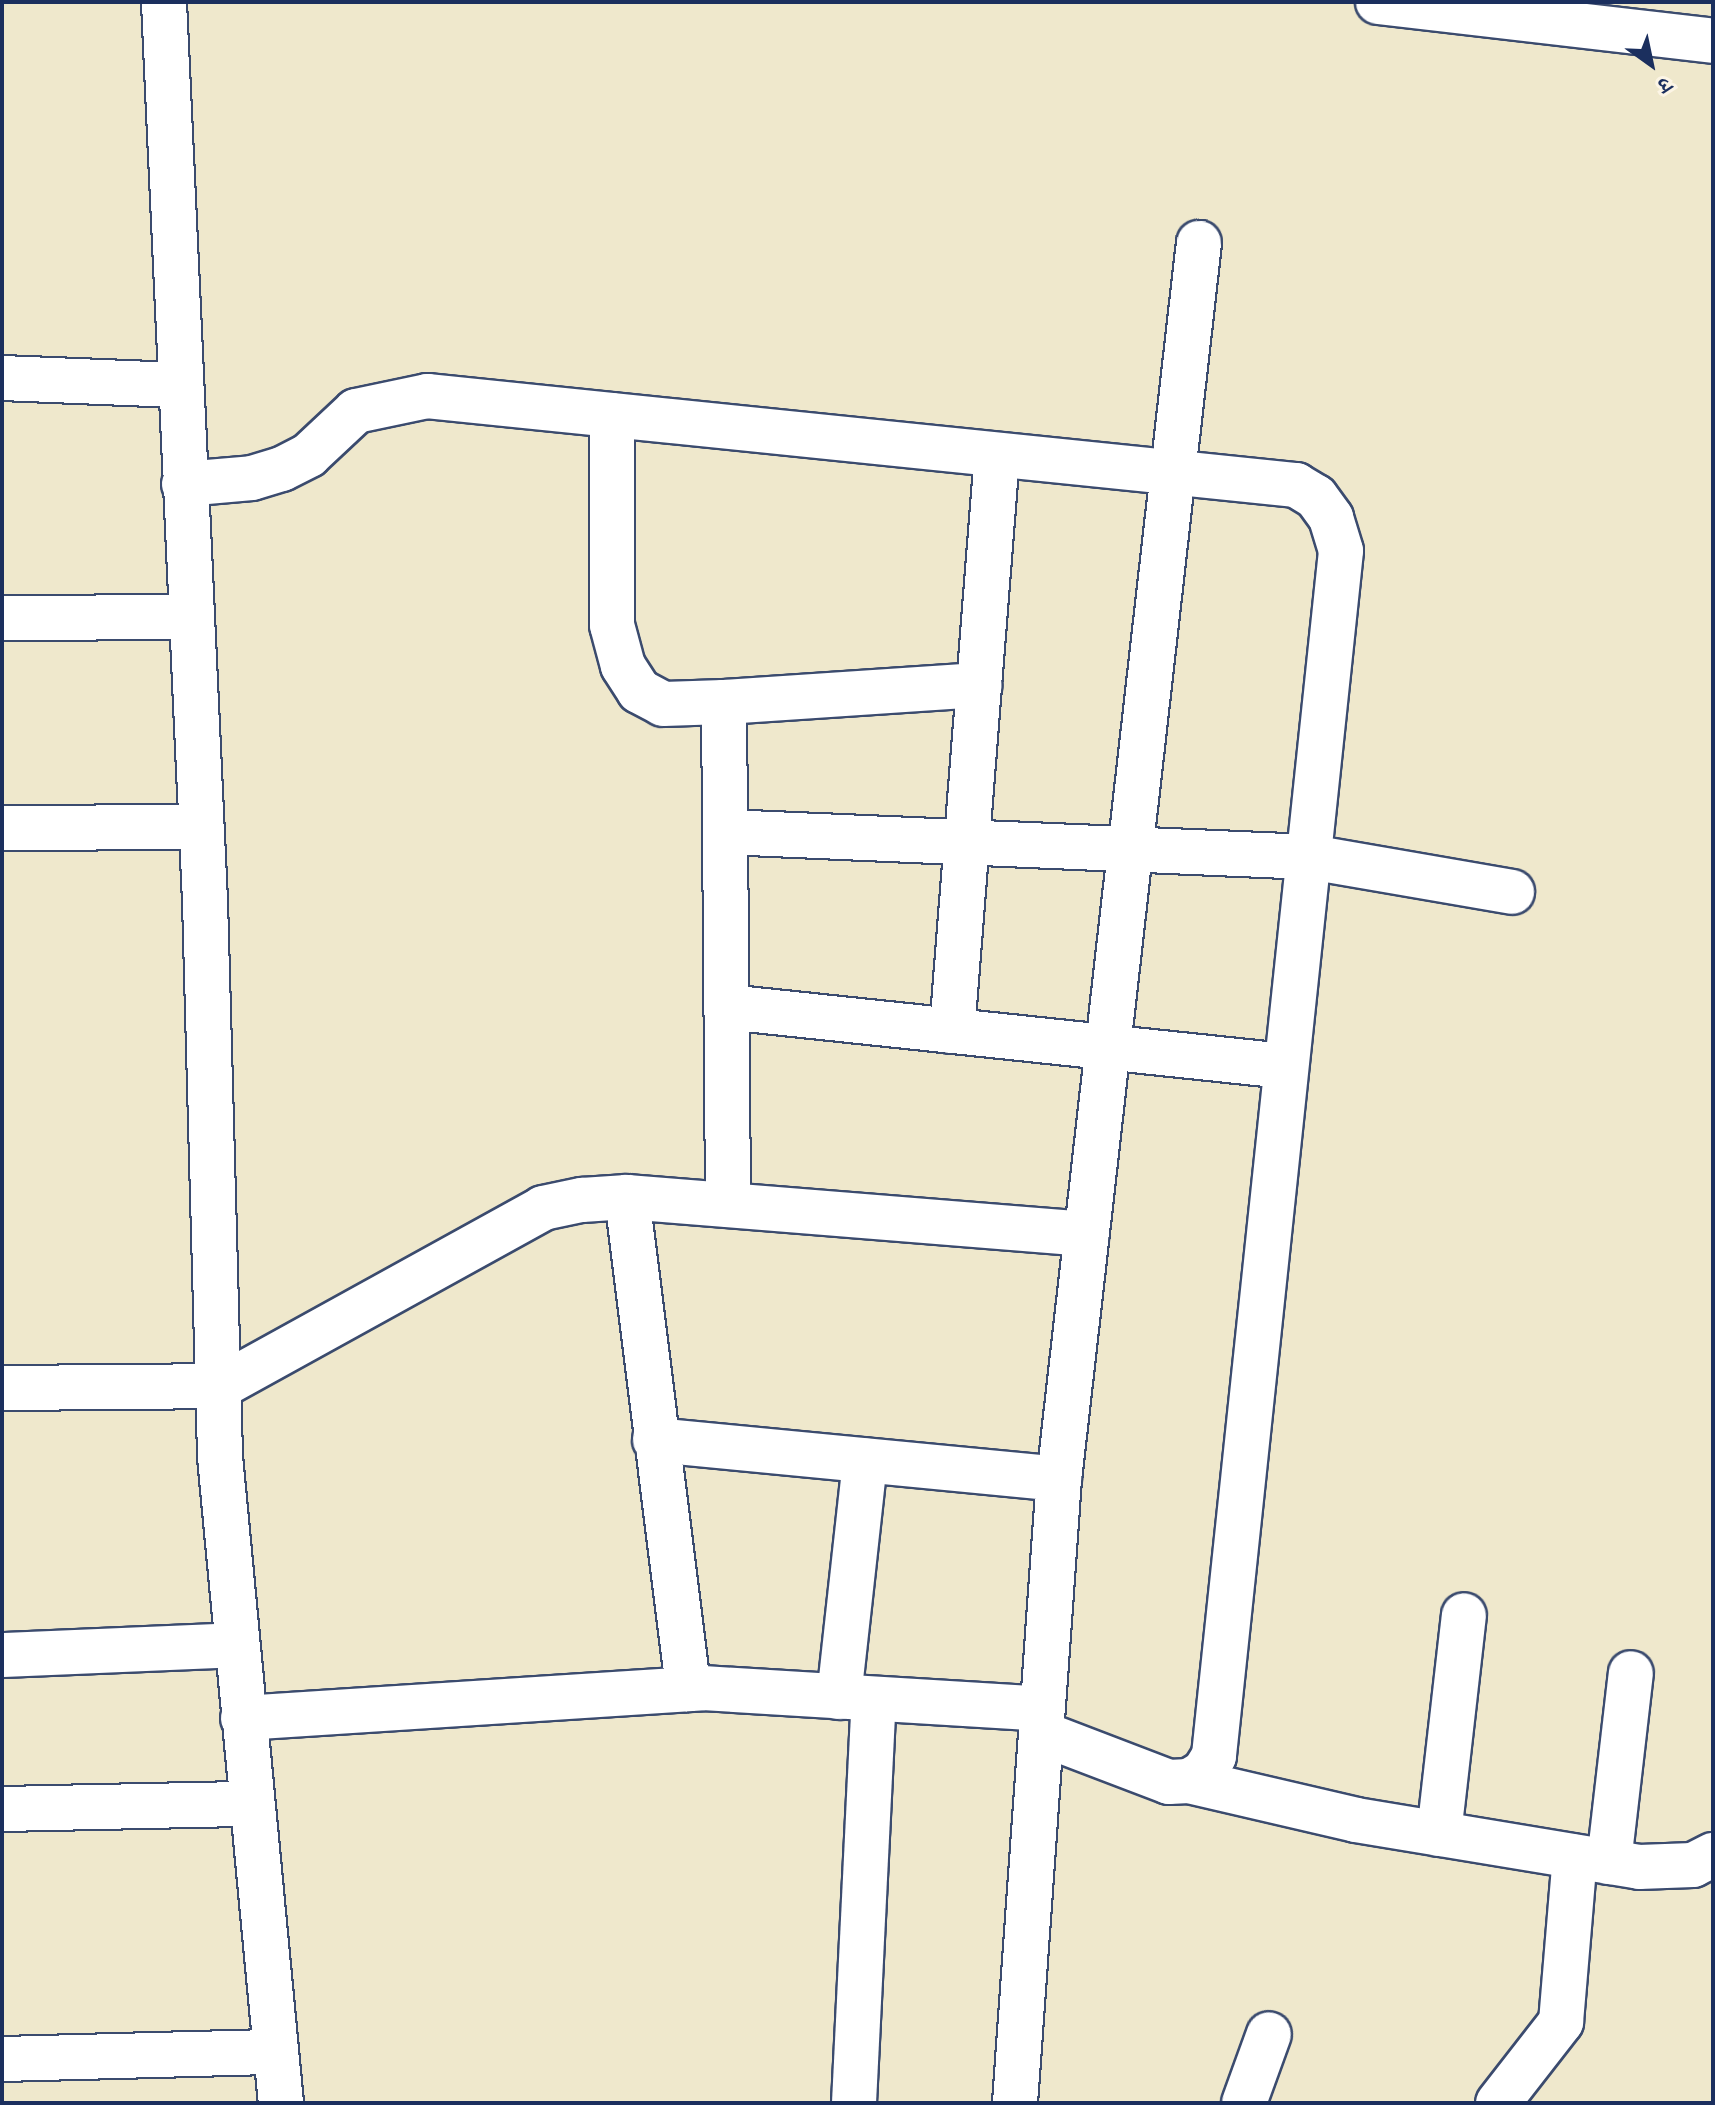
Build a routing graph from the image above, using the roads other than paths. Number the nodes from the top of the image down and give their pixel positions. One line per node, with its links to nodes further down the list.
1 (164, 2): 6 (street)
2 (1378, 2): 3 (street)
3 (1713, 41)
4 (1199, 243): 9 (street)
5 (2, 378): 6 (street)
6 (179, 385): 10 (street)
7 (612, 415): 8 (street); 10 (street); 14 (street)
8 (997, 455): 9 (street); 13 (street)
9 (1172, 472): 19 (street); 20 (street)
10 (184, 484): 11 (street)
11 (190, 617): 12 (street); 15 (street)
12 (2, 618)
13 (979, 685): 14 (street); 18 (street)
14 (724, 702): 17 (street)
15 (201, 827): 16 (street); 29 (street)
16 (2, 828)
17 (725, 832): 18 (street); 22 (street)
18 (967, 842): 19 (street); 23 (street)
19 (1130, 849): 20 (street); 24 (street)
20 (1310, 857): 21 (street); 25 (street)
21 (1512, 892)
22 (727, 1007): 23 (street); 27 (street)
23 (952, 1031): 24 (street)
24 (1108, 1048): 25 (street); 28 (street)
25 (1285, 1066): 42 (street)
26 (627, 1197): 27 (street); 29 (street); 31 (street)
27 (728, 1205): 28 (street)
28 (1087, 1234): 33 (street)
29 (221, 1386): 30 (street); 35 (street)
30 (2, 1388)
31 (655, 1440): 32 (street); 38 (street)
32 (865, 1460): 33 (street); 39 (street)
33 (1059, 1479): 41 (street)
34 (1464, 1615): 45 (street)
35 (236, 1645): 36 (street); 40 (street)
36 (2, 1655)
37 (1631, 1673): 47 (street)
38 (688, 1689): 39 (street); 40 (street)
39 (857, 1698): 41 (street); 52 (street)
40 (243, 1718): 43 (street)
41 (1042, 1721): 42 (street); 53 (street)
42 (1189, 1781): 45 (street)
43 (251, 1804): 44 (street); 49 (street)
44 (2, 1809)
45 (1439, 1834): 47 (street)
46 (1713, 1855): 47 (street)
47 (1592, 1859): 55 (street)
48 (1269, 2034): 54 (street)
49 (275, 2052): 50 (street); 51 (street)
50 (2, 2059)
51 (281, 2103)
52 (854, 2103)
53 (1015, 2103)
54 (1244, 2103)
55 (1498, 2103)

